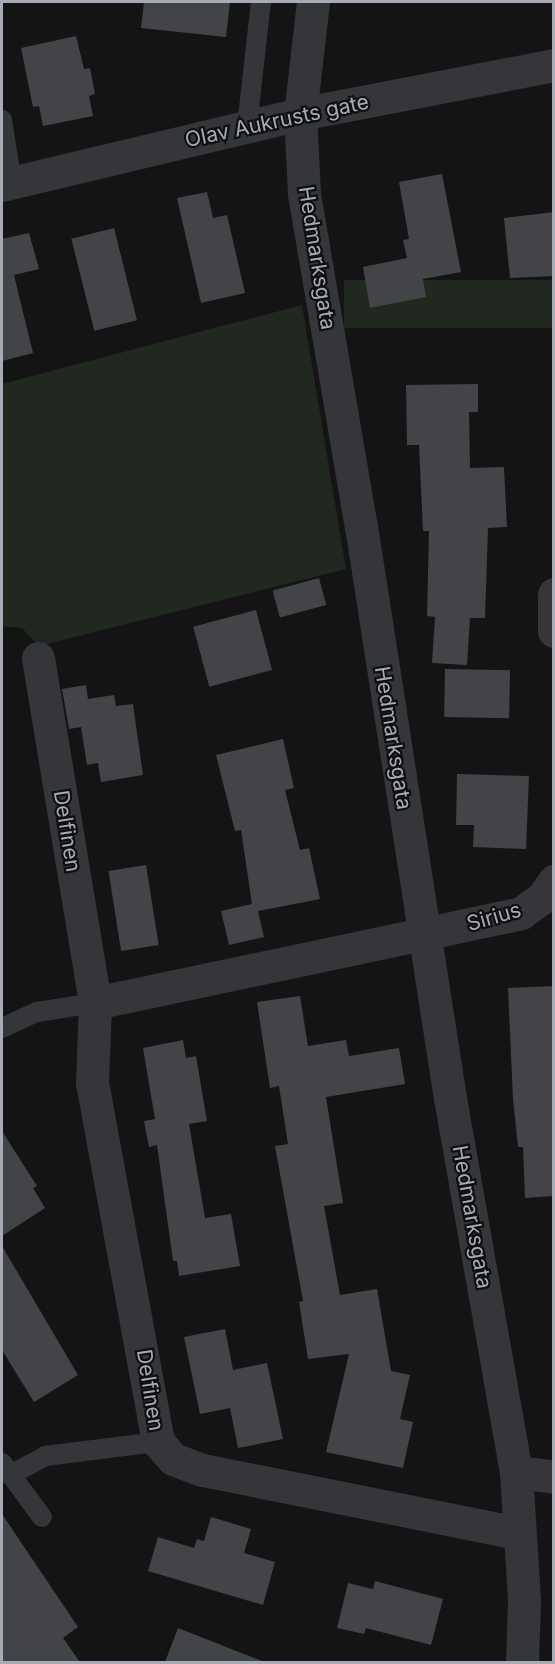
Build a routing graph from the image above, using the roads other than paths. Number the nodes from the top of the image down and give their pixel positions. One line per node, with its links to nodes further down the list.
1 (261, 2): 6 (lane)
2 (313, 2): 4 (street, Hedmarksgata)
3 (554, 65): 4 (street, Olav Aukrusts gate)
4 (300, 114): 6 (street, Olav Aukrusts gate); 12 (street, Hedmarksgata)
5 (2, 120): 7 (lane)
6 (247, 126): 7 (street, Olav Aukrusts gate)
7 (7, 184)
8 (554, 594): 9 (street)
9 (554, 631)
10 (38, 658): 13 (street, Delfinen)
11 (554, 881): 12 (street, Sirius)
12 (423, 935): 13 (street); 17 (street, Hedmarksgata)
13 (95, 1003): 14 (lane); 15 (street, Delfinen)
14 (2, 1028)
15 (158, 1442): 16 (lane); 20 (street, Delfinen)
16 (6, 1469): 19 (lane)
17 (516, 1472): 18 (street); 20 (street, Hedmarksgata)
18 (554, 1477)
19 (42, 1517)
20 (518, 1533): 21 (street, Hedmarksgata)
21 (522, 1662)

